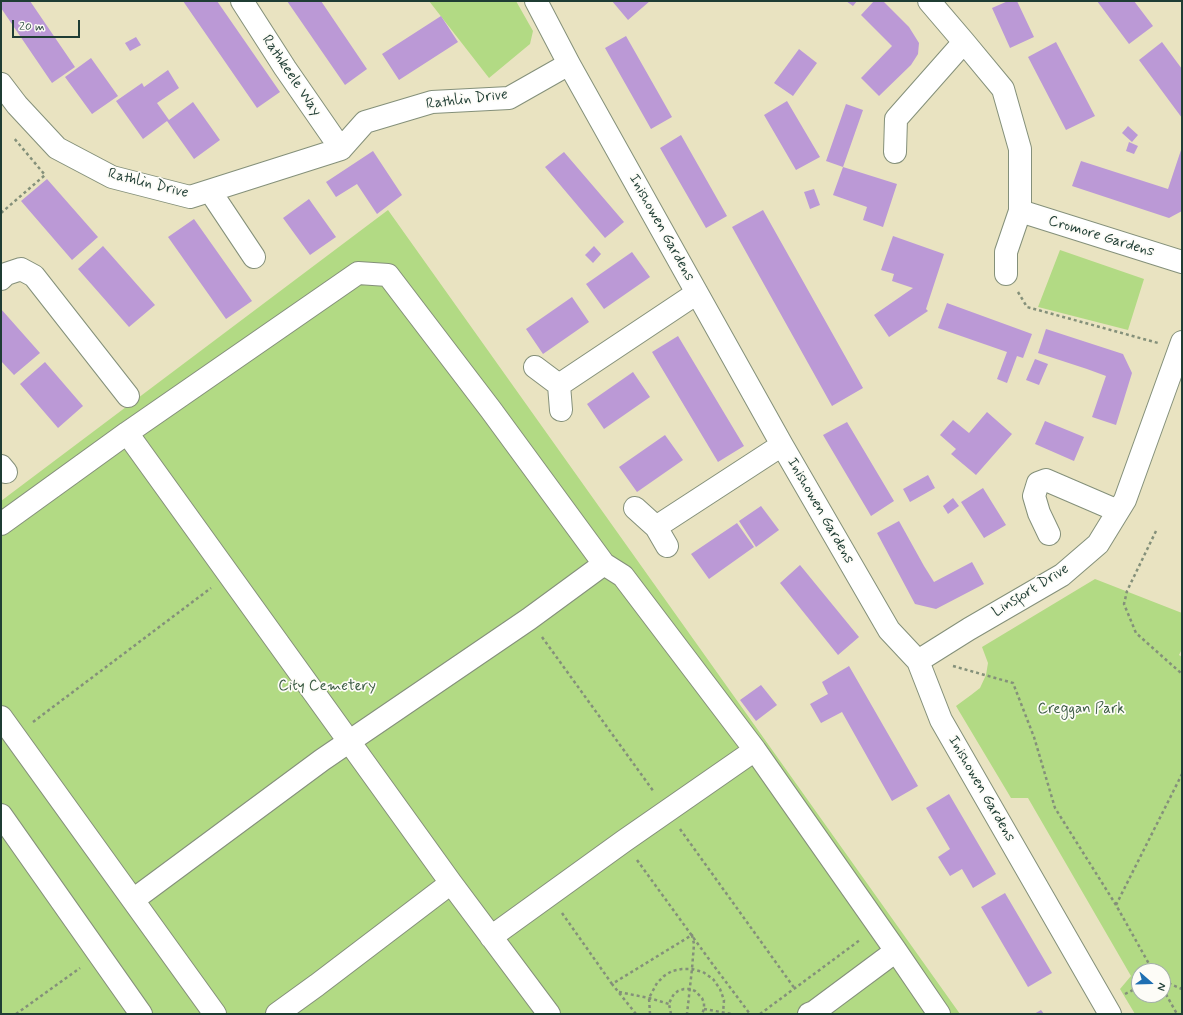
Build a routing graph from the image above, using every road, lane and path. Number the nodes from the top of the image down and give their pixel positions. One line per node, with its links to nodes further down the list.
1 (242, 1): 8 (street, Rathkeele Way)
2 (929, 1): 4 (street)
3 (539, 2): 5 (street, Inishowen Gardens)
4 (964, 42): 9 (street); 11 (street)
5 (569, 64): 8 (street, Rathlin Drive); 17 (street, Inishowen Gardens)
6 (1, 84): 10 (street, Rathlin Drive)
7 (11, 134): 12 (path)
8 (341, 150): 10 (street, Rathlin Drive)
9 (895, 152)
10 (210, 191): 13 (street, Rathlin Drive)
11 (1020, 211): 14 (street, Cromore Gardens); 15 (street)
12 (1, 213)
13 (254, 257)
14 (1182, 262)
15 (1006, 274): 18 (path)
16 (1, 279): 21 (street)
17 (697, 293): 20 (street); 24 (street, Inishowen Gardens)
18 (1181, 346): 26 (street, Linsfort Drive)
19 (535, 367): 20 (street)
20 (559, 385): 22 (street)
21 (128, 396)
22 (561, 410)
23 (128, 433): 27 (street); 32 (street); 33 (street)
24 (782, 445): 28 (street); 34 (street, Inishowen Gardens)
25 (635, 508): 28 (street)
26 (1118, 511): 30 (street); 34 (street, Linsfort Drive)
27 (1, 524)
28 (656, 527): 31 (street)
29 (1156, 532): 35 (path)
30 (1049, 534)
31 (667, 546)
32 (604, 564): 38 (street); 39 (street)
33 (229, 574): 37 (path); 38 (street)
34 (918, 661): 46 (path); 79 (street, Inishowen Gardens)
35 (1182, 674)
36 (1, 717): 37 (street)
37 (8, 741): 45 (street)
38 (349, 742): 43 (street); 45 (street)
39 (755, 750): 42 (street); 50 (street)
40 (1182, 774): 46 (path)
41 (1, 815): 51 (street)
42 (624, 841): 44 (street); 47 (path)
43 (451, 883): 48 (street); 67 (street)
44 (549, 895): 48 (street); 54 (path)
45 (133, 900): 66 (street)
46 (1116, 905): 52 (path)
47 (692, 936): 53 (path); 54 (path); 75 (path)
48 (491, 937): 68 (street)
49 (861, 939): 76 (path)
50 (896, 951): 77 (street); 78 (street)
51 (99, 955): 64 (path); 65 (street)
52 (1149, 963)
53 (692, 969): 56 (path); 59 (path); 63 (path)
54 (612, 984): 58 (path)
55 (1171, 984): 57 (path)
56 (690, 989): 61 (path); 62 (path); 72 (path)
57 (1182, 989)
58 (619, 992): 59 (path); 69 (path)
59 (649, 998): 61 (path); 70 (path)
60 (1171, 1003): 80 (path)
61 (669, 1004): 71 (path)
62 (704, 1008): 63 (path); 73 (path)
63 (723, 1013): 74 (path)
64 (16, 1014)
65 (141, 1014)
66 (215, 1014)
67 (277, 1014)
68 (549, 1014)
69 (636, 1014)
70 (650, 1014)
71 (671, 1014)
72 (687, 1014)
73 (702, 1014)
74 (732, 1014)
75 (750, 1014)
76 (760, 1014)
77 (810, 1014)
78 (939, 1014)
79 (1110, 1014)
80 (1177, 1014)

